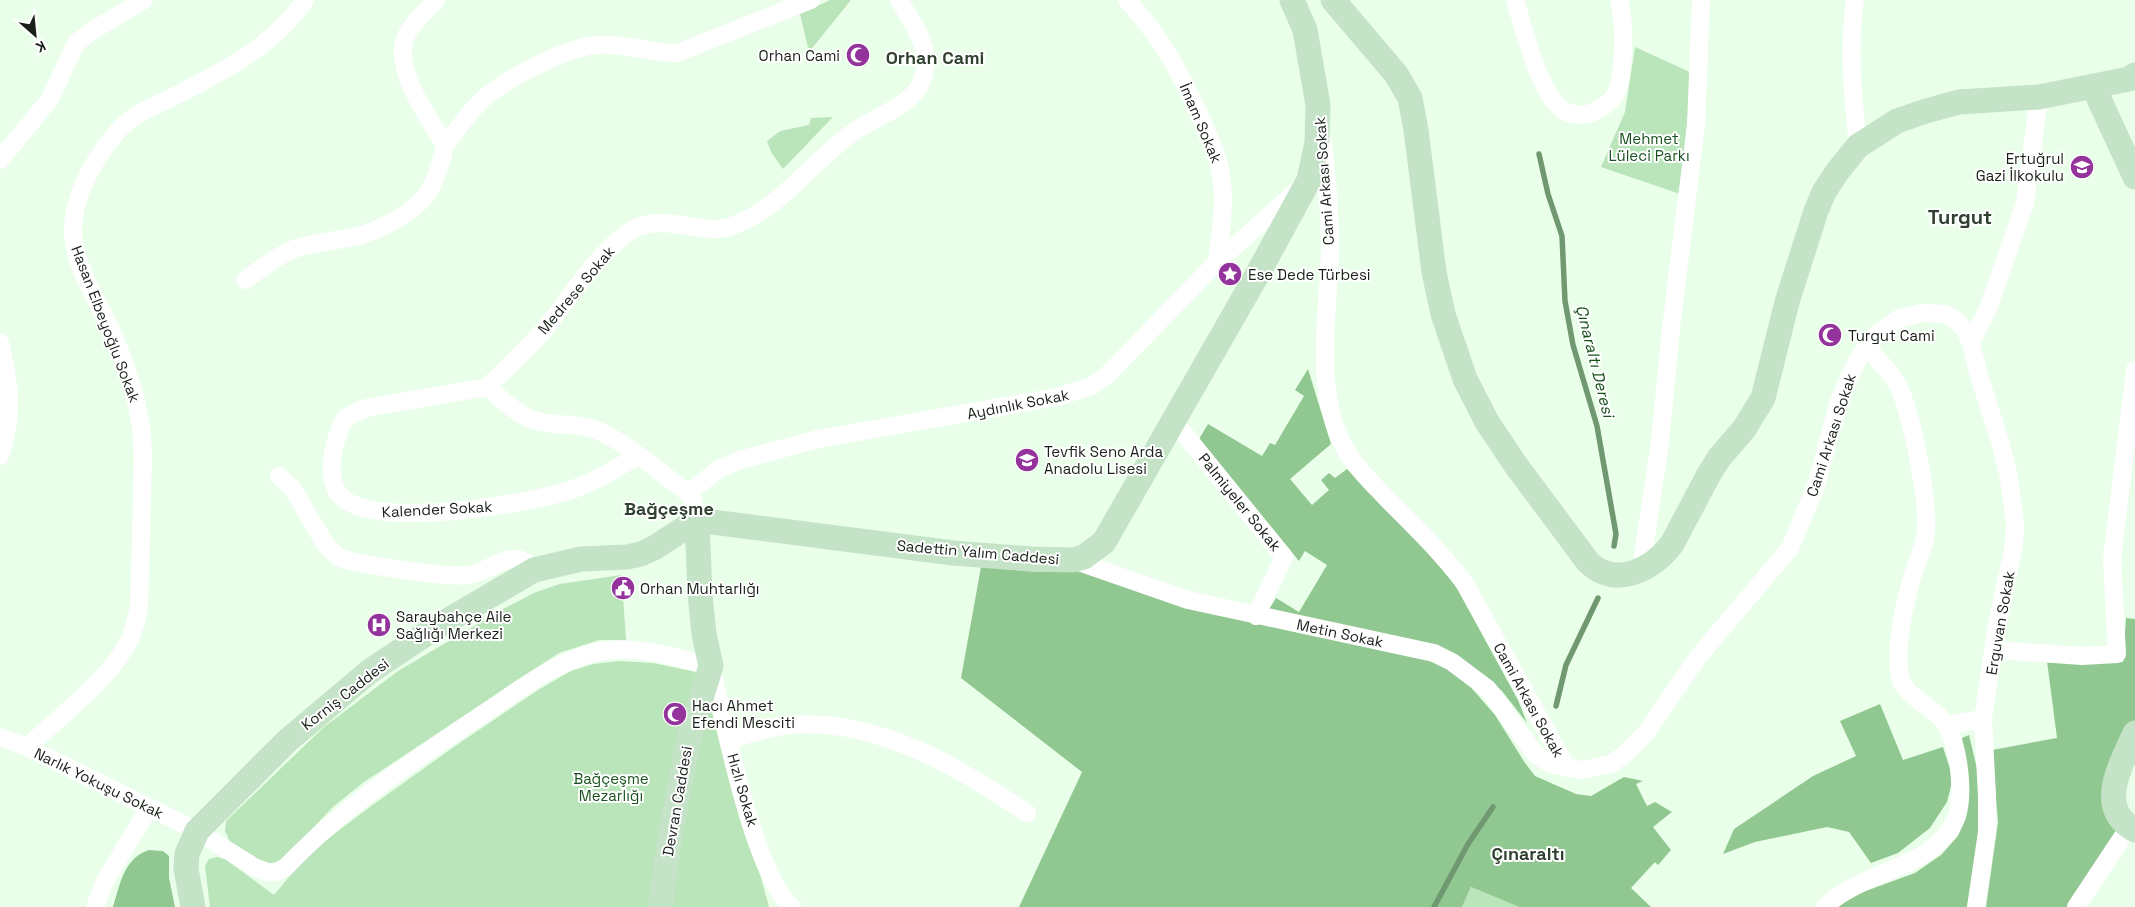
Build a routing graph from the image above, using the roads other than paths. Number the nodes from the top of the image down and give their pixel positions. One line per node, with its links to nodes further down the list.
1 (144, 0): 19 (street)
2 (305, 0): 46 (street, Hasan Elbeyoğlu Sokak)
3 (436, 0): 17 (street)
4 (811, 0): 17 (street)
5 (899, 0): 28 (street, Medrese Sokak)
6 (1127, 0): 22 (street, İmam Sokak)
7 (1292, 0): 16 (main road, Sadettin Yalım Caddesi)
8 (1333, 0): 37 (main road)
9 (1515, 0): 10 (street)
10 (1619, 0)
11 (1701, 0): 37 (street)
12 (1855, 0): 18 (street)
13 (2135, 75): 14 (main road)
14 (2093, 86): 15 (main road); 20 (main road)
15 (2039, 97): 18 (main road); 25 (street)
16 (1318, 105): 21 (main road, Sadettin Yalım Caddesi); 47 (street, Cami Arkası Sokak)
17 (445, 146): 23 (street)
18 (1858, 146): 37 (main road)
19 (0, 160)
20 (2135, 177)
21 (1309, 180): 22 (street, Aydınlık Sokak); 29 (main road, Sadettin Yalım Caddesi)
22 (1217, 262): 33 (street, Aydınlık Sokak)
23 (245, 280)
24 (0, 343): 30 (street)
25 (1971, 343): 26 (street, Cami Arkası Sokak); 39 (street, Erguvan Sokak)
26 (1866, 346): 42 (street); 47 (street, Cami Arkası Sokak)
27 (2135, 370): 39 (street)
28 (487, 388): 31 (street); 31 (street, Kalender Sokak)
29 (1173, 420): 35 (main road, Sadettin Yalım Caddesi); 38 (street, Palmiyeler Sokak)
30 (0, 456)
31 (637, 456): 33 (street)
32 (279, 476): 36 (street)
33 (688, 492): 34 (street)
34 (697, 520): 35 (main road, Sadettin Yalım Caddesi); 36 (main road, Korniş Caddesi); 40 (main road, Devran Caddesi)
35 (1073, 560): 38 (street, Metin Sokak)
36 (534, 570): 51 (main road, Korniş Caddesi)
37 (1642, 570)
38 (1256, 616): 47 (street, Metin Sokak)
39 (1994, 650): 41 (street, Erguvan Sokak)
40 (711, 666): 45 (street, Hızlı Sokak); 51 (street, Narlık Yokuşu Sokak); 55 (main road, Devran Caddesi)
41 (1983, 719): 42 (street); 57 (street, Erguvan Sokak)
42 (1946, 725): 56 (street)
43 (2135, 733): 50 (main road)
44 (0, 737): 46 (street, Narlık Yokuşu Sokak)
45 (729, 740): 49 (street); 52 (street, Hızlı Sokak)
46 (27, 747): 48 (street, Narlık Yokuşu Sokak)
47 (1567, 768)
48 (149, 808): 51 (street, Narlık Yokuşu Sokak); 53 (street)
49 (1027, 813)
50 (2132, 828): 58 (street)
51 (197, 831): 54 (main road, Korniş Caddesi)
52 (787, 905)
53 (95, 907)
54 (193, 907)
55 (660, 907)
56 (1825, 907)
57 (1976, 907)
58 (2076, 907)

